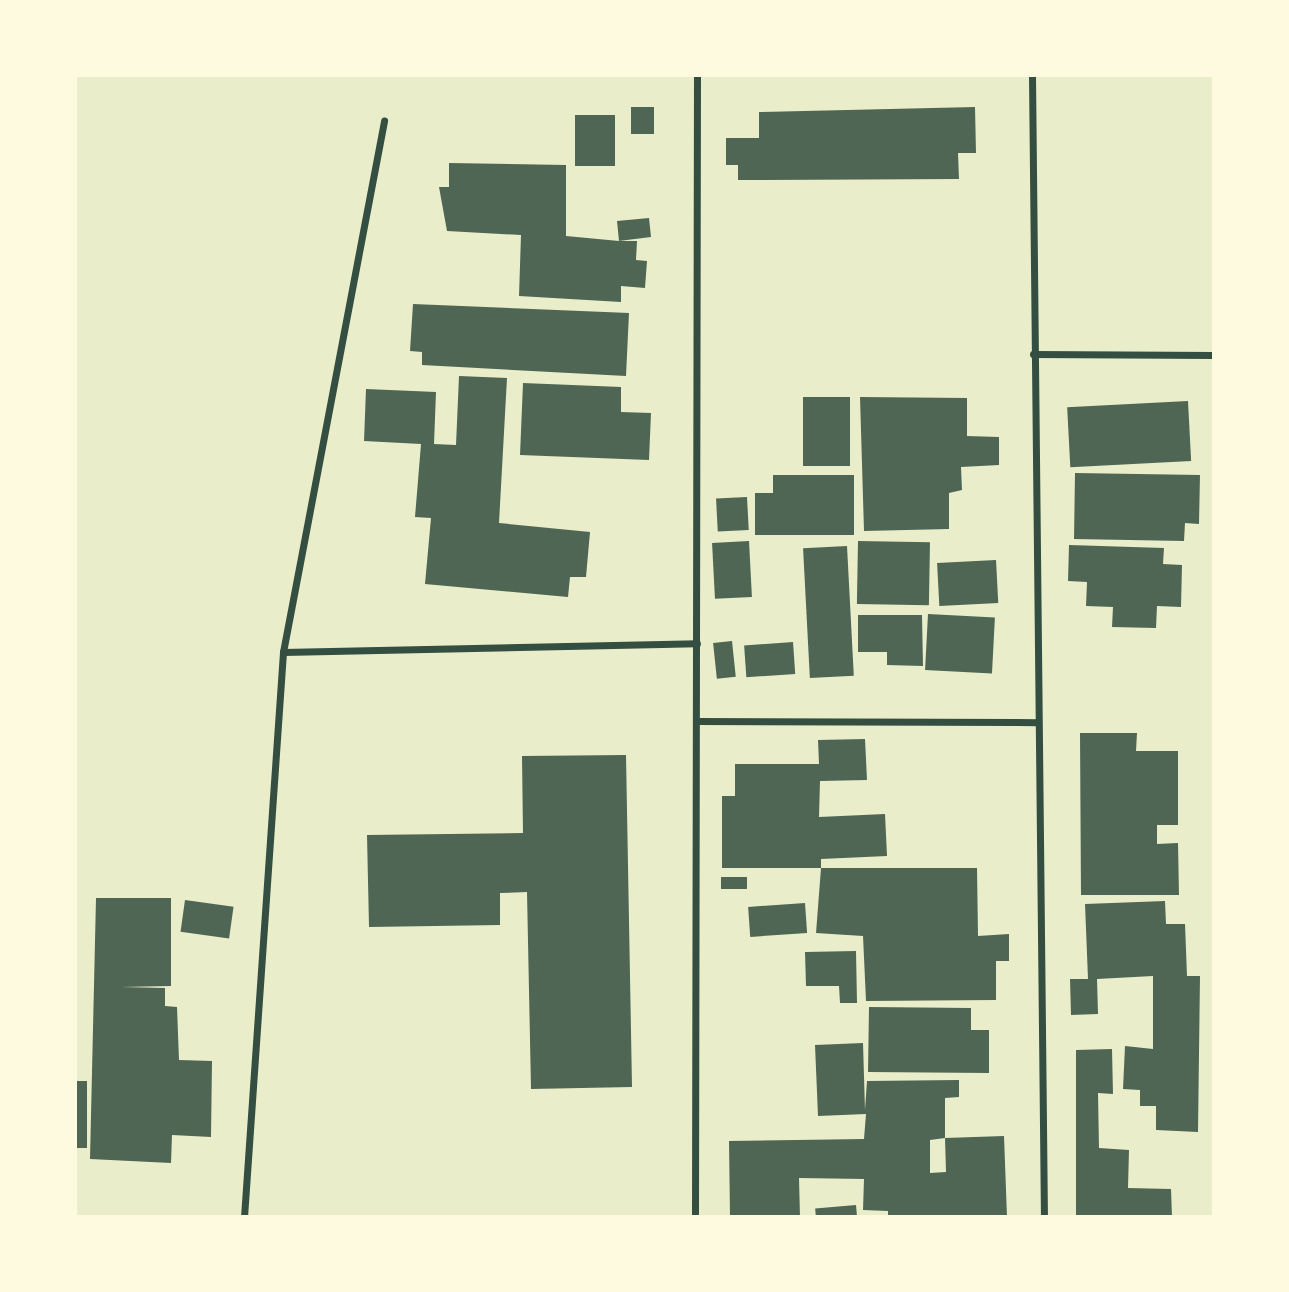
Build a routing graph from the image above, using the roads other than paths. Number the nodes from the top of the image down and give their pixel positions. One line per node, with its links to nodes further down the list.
1 (697, 75): 6 (street)
2 (1032, 75): 4 (street)
3 (384, 121): 7 (street)
4 (1033, 354): 5 (street); 9 (street)
5 (1214, 355)
6 (697, 643): 7 (street); 8 (street)
7 (283, 652): 10 (street)
8 (696, 722): 9 (street); 11 (street)
9 (1038, 722): 12 (street)
10 (244, 1217)
11 (695, 1217)
12 (1044, 1217)

